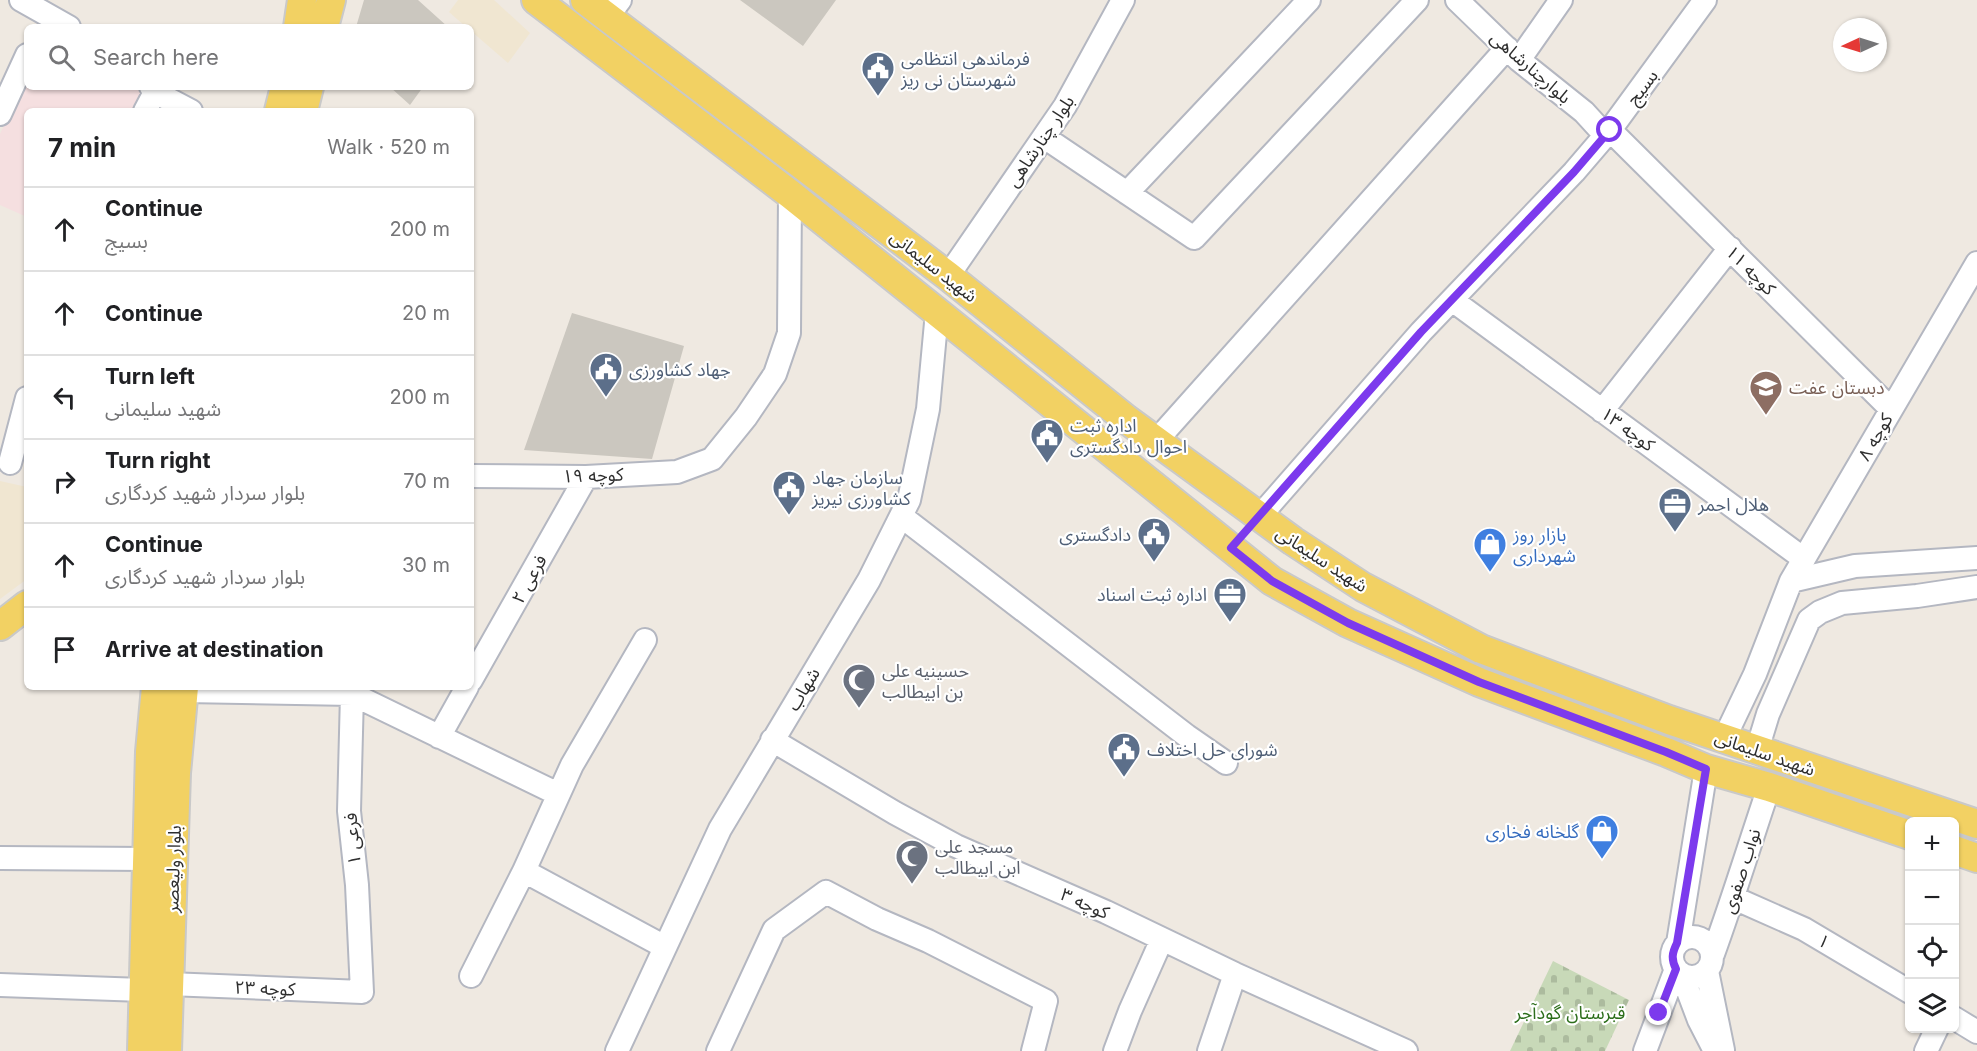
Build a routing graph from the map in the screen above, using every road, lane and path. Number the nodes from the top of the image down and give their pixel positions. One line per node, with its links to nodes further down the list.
1 (21, 0): 12 (street)
2 (302, 0): 13 (main road)
3 (331, 0): 14 (main road)
4 (536, 0): 28 (main road, شهید سلیمانی)
5 (1122, 0): 25 (street, بلوار چنارشاهی)
6 (1309, 0): 27 (street)
7 (1418, 0): 27 (street)
8 (1457, 0): 15 (street, بلوارچنارشاهی)
9 (1562, 0): 15 (street)
10 (1705, 0): 24 (street, بسیج)
11 (604, 6): 26 (main road, شهید سلیمانی)
12 (43, 21)
13 (298, 24)
14 (325, 24)
15 (1513, 54): 24 (street, بلوارچنارشاهی); 37 (street)
16 (24, 62): 23 (street)
17 (284, 90): 21 (main road)
18 (308, 90): 22 (main road)
19 (150, 97): 20 (street)
20 (183, 108)
21 (280, 108)
22 (304, 108)
23 (0, 114)
24 (1608, 132): 29 (street, کوچه ۱۱); 32 (street, بسیج)
25 (1044, 137): 27 (street); 31 (street, بلوار چنارشاهی)
26 (808, 170): 28 (main road); 31 (main road, شهید سلیمانی)
27 (1127, 193)
28 (790, 194): 33 (main road, شهید سلیمانی); 40 (street, کوچه ۱۹)
29 (1730, 248): 35 (street, کوچه ۱۱); 36 (street)
30 (1977, 263): 35 (street, کوچه ۸)
31 (948, 276): 37 (main road, شهید سلیمانی)
32 (1452, 300): 36 (street, کوچه ۱۳); 42 (street, بسیج)
33 (937, 312): 41 (street, شهاب); 43 (main road, شهید سلیمانی)
34 (24, 409): 38 (street)
35 (1892, 409): 45 (street, کوچه ۸)
36 (1602, 411): 45 (street, کوچه ۱۳)
37 (1156, 441): 42 (main road, شهید سلیمانی)
38 (10, 463)
39 (474, 476): 40 (street, کوچه ۱۹)
40 (586, 477): 51 (street, فرعی ۲)
41 (901, 516): 59 (street, شهاب); 61 (street)
42 (1259, 517): 43 (main road); 58 (main road, شهید سلیمانی)
43 (1231, 548): 62 (main road, شهید سلیمانی)
44 (1977, 558): 46 (street)
45 (1804, 559): 46 (street, کوچه ۸)
46 (1791, 581): 58 (street, کوچه ۸)
47 (1977, 587): 60 (street)
48 (24, 607): 49 (main road)
49 (0, 626)
50 (645, 640): 64 (street)
51 (474, 676)
52 (174, 690): 70 (main road, بلوار ولیعصر)
53 (175, 690): 73 (main road, بلوار ولیعصر)
54 (294, 690): 56 (street)
55 (465, 690): 57 (street)
56 (354, 691): 57 (street); 84 (street, فرعی ۱)
57 (439, 736): 64 (street)
58 (1724, 739): 60 (main road, شهید سلیمانی)
59 (772, 740): 74 (street, کوچه ۳); 76 (street, شهاب)
60 (1757, 750): 65 (main road, شهید سلیمانی)
61 (1226, 763)
62 (1706, 769): 63 (main road, شهید سلیمانی); 75 (street)
63 (1769, 787): 66 (main road, شهید سلیمانی); 72 (street, نواب صفوی)
64 (558, 794): 71 (street)
65 (1977, 824)
66 (1905, 833)
67 (1959, 852): 68 (main road)
68 (1977, 857)
69 (0, 858): 70 (street)
70 (147, 859): 73 (main road, بلوار ولیعصر)
71 (524, 871): 76 (street); 80 (street)
72 (1734, 898): 77 (street, نواب صفوی); 83 (street, ۱)
73 (158, 921): 82 (main road, بلوار ولیعصر)
74 (1162, 939): 79 (street, کوچه ۳); 93 (street)
75 (1677, 943): 77 (street); 78 (street)
76 (665, 947): 90 (street, شهاب)
77 (1710, 963): 78 (street); 98 (street)
78 (1679, 972): 96 (street); 97 (street)
79 (1235, 975): 94 (street); 95 (street, کوچه ۳)
80 (471, 976)
81 (0, 985): 82 (street, کوچه ۲۳)
82 (156, 987): 84 (street, کوچه ۲۳); 88 (main road, بلوار ولیعصر); 89 (main road, بلوار ولیعصر)
83 (1905, 989)
84 (362, 992)
85 (1959, 1021): 86 (street)
86 (1977, 1032)
87 (1935, 1033): 99 (street)
88 (142, 1051)
89 (167, 1051)
90 (617, 1051)
91 (718, 1051): 92 (street)
92 (1034, 1051)
93 (1115, 1051)
94 (1209, 1051)
95 (1406, 1051)
96 (1645, 1051)
97 (1715, 1051)
98 (1724, 1051)
99 (1926, 1051)

